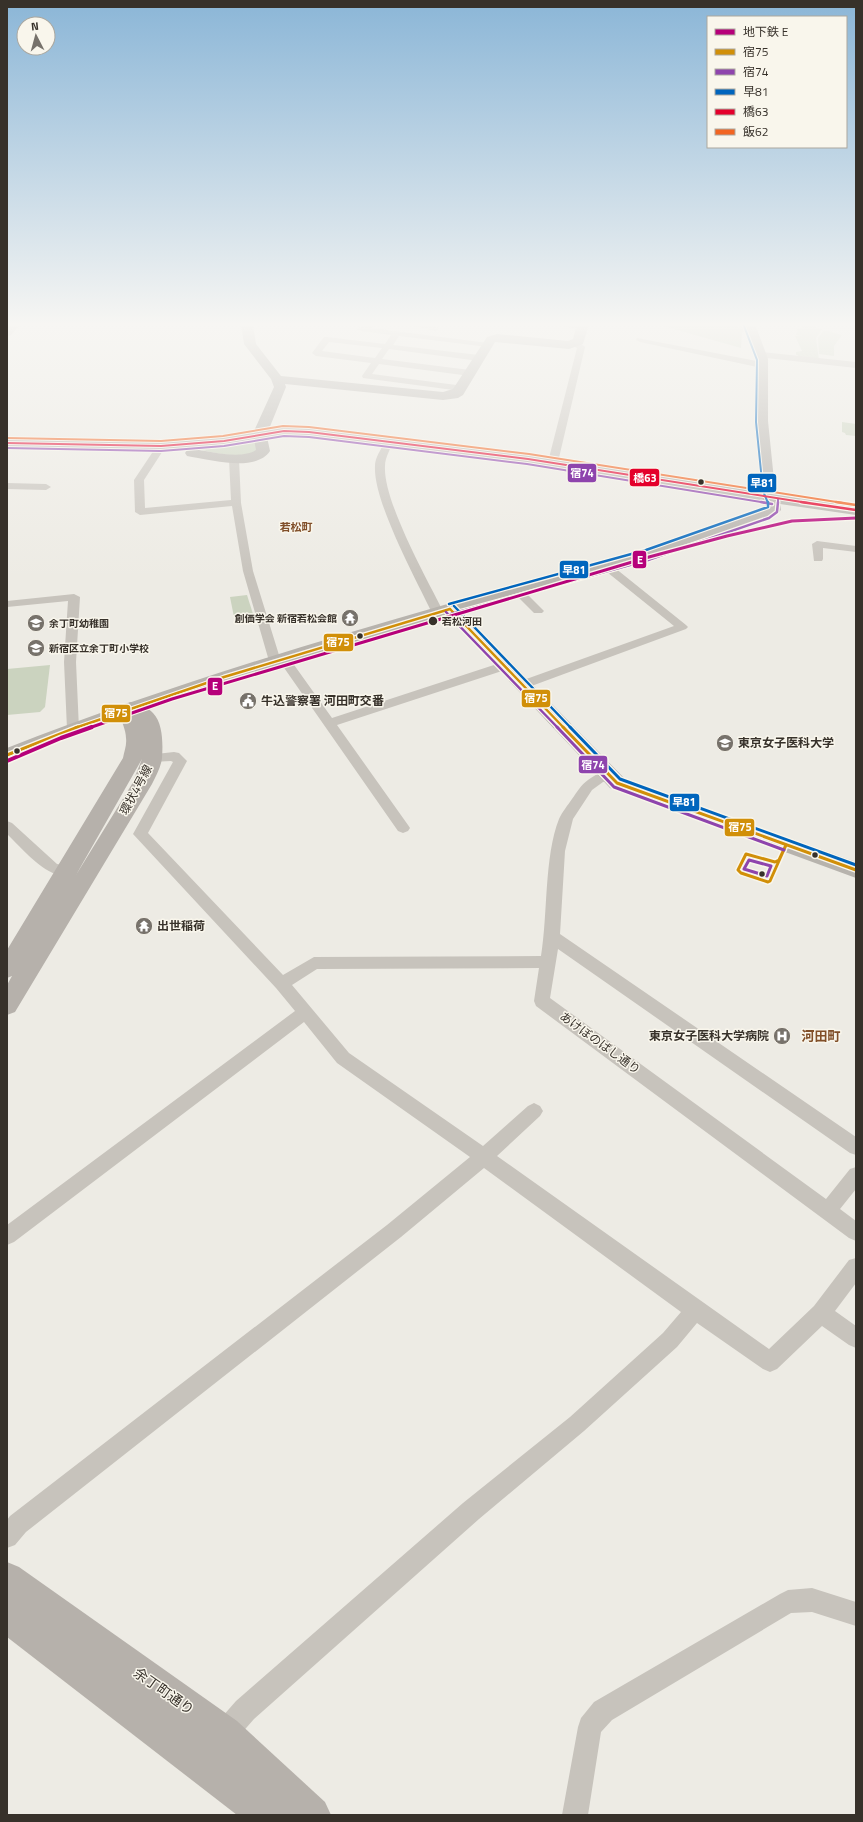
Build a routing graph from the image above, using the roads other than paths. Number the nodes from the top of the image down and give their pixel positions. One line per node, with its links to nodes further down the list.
1 (271, 409): 4 (street)
2 (564, 409): 9 (street)
3 (762, 409): 12 (street)
4 (260, 434): 5 (street); 7 (street); 8 (street)
5 (389, 440): 9 (street); 20 (street)
6 (7, 443): 7 (street)
7 (161, 446): 8 (street); 13 (street)
8 (234, 459): 13 (street)
9 (552, 462): 12 (street)
10 (7, 486): 11 (street)
11 (46, 487)
12 (773, 499): 14 (street); 17 (street)
13 (236, 503): 22 (street)
14 (856, 510)
15 (856, 549): 16 (street)
16 (818, 559)
17 (606, 566): 18 (street); 24 (street)
18 (517, 590): 20 (street); 21 (street)
19 (7, 604): 27 (street)
20 (444, 611): 22 (street); 23 (street)
21 (538, 611)
22 (279, 660): 25 (street); 26 (street)
23 (504, 666): 24 (street); 26 (street)
24 (522, 685): 30 (street)
25 (131, 708): 27 (street); 29 (main road, 環状4号線); 33 (main road, 環状4号線)
26 (329, 723): 32 (street)
27 (73, 728): 28 (street)
28 (7, 755)
29 (152, 758): 38 (street); 39 (main road, 環状4号線)
30 (608, 775): 34 (street); 35 (street, あけぼのばし通り)
31 (7, 826): 33 (street)
32 (403, 828)
33 (67, 870): 37 (main road, 環状4号線)
34 (856, 870)
35 (552, 937): 36 (street, あけぼのばし通り); 42 (street)
36 (548, 962): 38 (street); 45 (street, あけぼのばし通り)
37 (7, 969)
38 (282, 984): 40 (street)
39 (7, 1005)
40 (305, 1012): 43 (street); 47 (street)
41 (534, 1111): 43 (street)
42 (856, 1147)
43 (484, 1157): 49 (street); 52 (street)
44 (856, 1175): 45 (street)
45 (828, 1210): 46 (street, あけぼのばし通り)
46 (856, 1232)
47 (7, 1236)
48 (856, 1267): 50 (street)
49 (695, 1310): 50 (street); 56 (street)
50 (821, 1313): 51 (street)
51 (856, 1338)
52 (7, 1537)
53 (7, 1579): 56 (main road, 余丁町通り)
54 (856, 1614): 59 (street)
55 (7, 1616): 57 (main road)
56 (224, 1734): 58 (main road, 余丁町通り)
57 (265, 1815)
58 (312, 1815)
59 (575, 1815)

